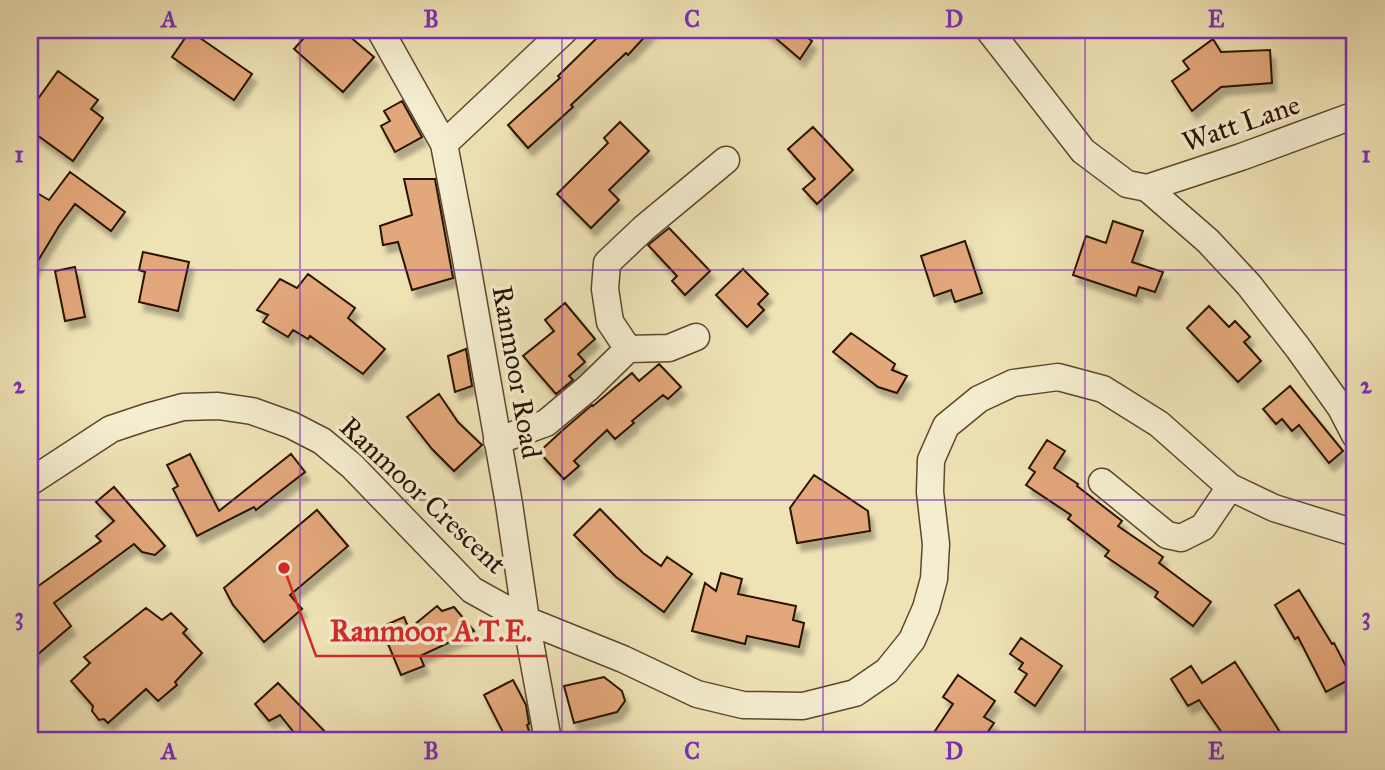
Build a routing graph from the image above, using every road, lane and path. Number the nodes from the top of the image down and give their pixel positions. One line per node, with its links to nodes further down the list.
1 (380, 30): 5 (street, Ranmoor Road)
2 (565, 30): 5 (street)
3 (989, 30): 7 (street)
4 (1355, 115): 7 (street, Watt Lane)
5 (444, 144): 11 (street, Ranmoor Road)
6 (726, 160): 9 (street)
7 (1147, 188): 10 (street)
8 (696, 337): 9 (street)
9 (628, 349): 11 (street)
10 (1355, 435)
11 (497, 442): 16 (street, Ranmoor Road)
12 (30, 482): 16 (street, Ranmoor Crescent)
13 (1102, 482): 14 (street)
14 (1230, 487): 15 (street, Ranmoor Crescent); 16 (street, Ranmoor Crescent)
15 (1355, 533)
16 (526, 620): 17 (street, Ranmoor Road)
17 (548, 740)

